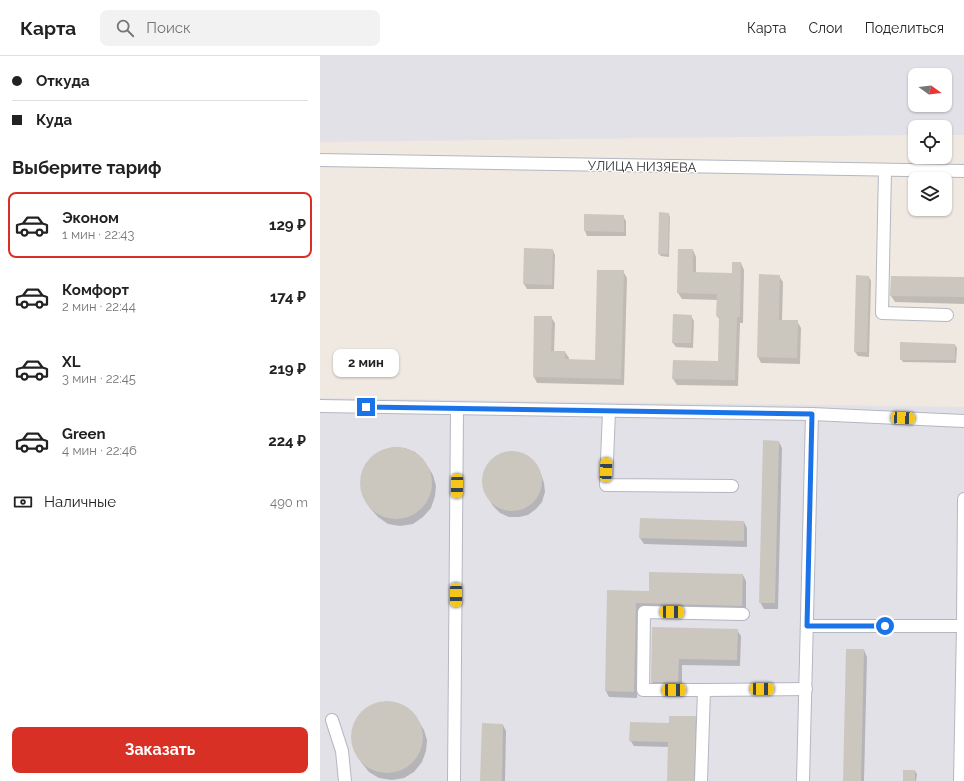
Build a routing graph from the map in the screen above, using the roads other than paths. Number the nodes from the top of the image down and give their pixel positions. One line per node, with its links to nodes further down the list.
1 (320, 160): 2 (street, УЛИЦА НИЗЯЕВА)
2 (885, 170): 3 (street, УЛИЦА НИЗЯЕВА); 4 (street)
3 (964, 171)
4 (947, 315)
5 (320, 406): 6 (street)
6 (458, 409): 7 (street); 19 (street)
7 (609, 411): 8 (street); 10 (street)
8 (812, 414): 9 (street); 13 (street)
9 (964, 421)
10 (732, 486)
11 (964, 499): 14 (street)
12 (743, 614): 16 (street)
13 (807, 626): 14 (street); 15 (street)
14 (964, 626): 22 (street)
15 (806, 689): 16 (street); 21 (street)
16 (704, 690): 20 (street)
17 (332, 720): 18 (street)
18 (345, 781)
19 (454, 781)
20 (701, 781)
21 (803, 781)
22 (960, 781)

